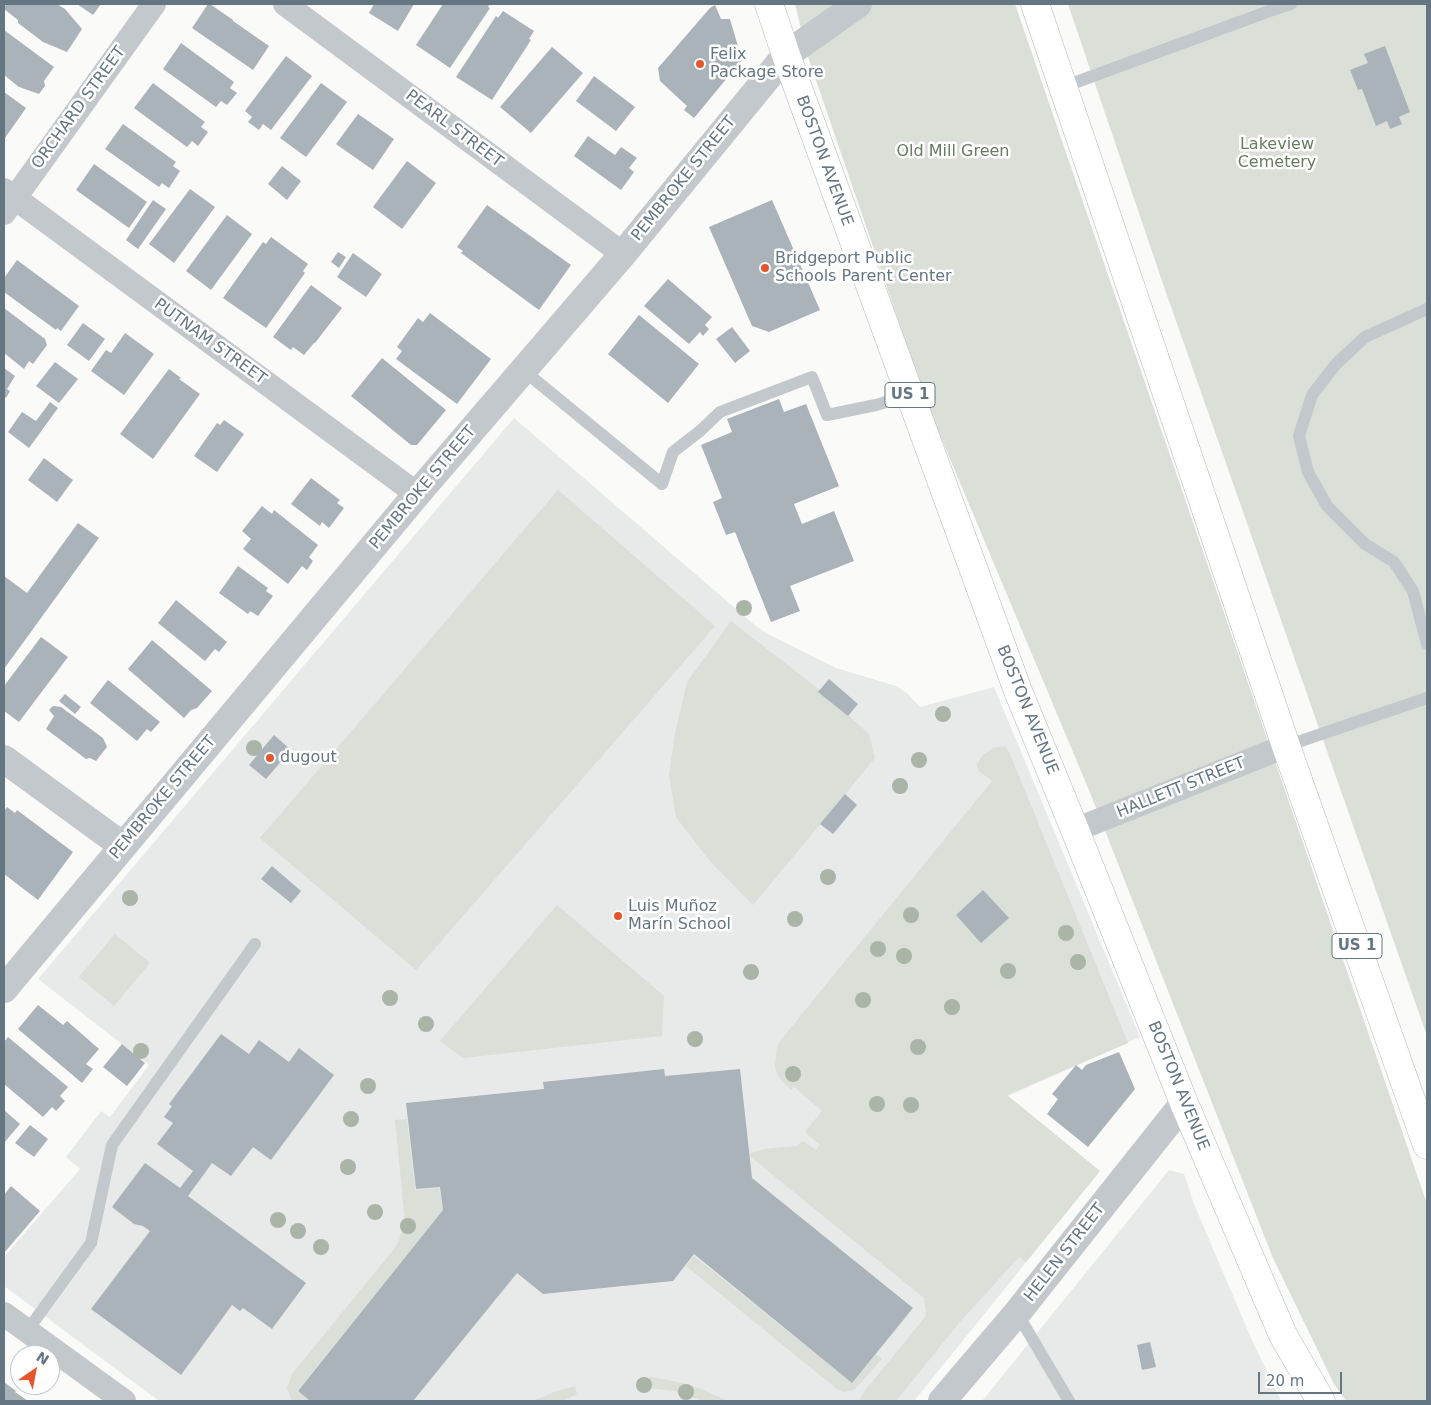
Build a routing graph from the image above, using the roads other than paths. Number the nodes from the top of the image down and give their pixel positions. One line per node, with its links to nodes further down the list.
1 (154, 4): 9 (street, ORCHARD STREET)
2 (285, 4): 10 (street, PEARL STREET)
3 (768, 4): 7 (main road, BOSTON AVENUE / US 1)
4 (858, 4): 7 (street, PEMBROKE STREET)
5 (1035, 4): 8 (main road, US 1)
6 (1291, 4): 8 (lane)
7 (786, 55): 10 (street, PEMBROKE STREET); 13 (main road, BOSTON AVENUE / US 1)
8 (1063, 87): 17 (main road, US 1)
9 (7, 200): 14 (street, PUTNAM STREET)
10 (623, 254): 12 (street, PEMBROKE STREET)
11 (1427, 309): 15 (lane)
12 (523, 370): 13 (lane); 14 (street, PEMBROKE STREET)
13 (910, 395): 19 (main road, BOSTON AVENUE / US 1)
14 (417, 494): 20 (street, PEMBROKE STREET)
15 (1427, 644)
16 (1427, 698): 17 (lane)
17 (1286, 746): 19 (street, HALLETT STREET); 24 (main road, US 1)
18 (4, 759): 20 (street)
19 (1075, 830): 23 (main road, BOSTON AVENUE / US 1)
20 (123, 846): 22 (street, PEMBROKE STREET)
21 (255, 944): 27 (lane)
22 (4, 989)
23 (1184, 1103): 25 (street, HELEN STREET); 31 (main road, BOSTON AVENUE / US 1)
24 (1427, 1145)
25 (1017, 1313): 29 (street, HELEN STREET); 30 (lane)
26 (4, 1314): 27 (street)
27 (28, 1331): 28 (street)
28 (124, 1401)
29 (942, 1401)
30 (1068, 1401)
31 (1321, 1401)

